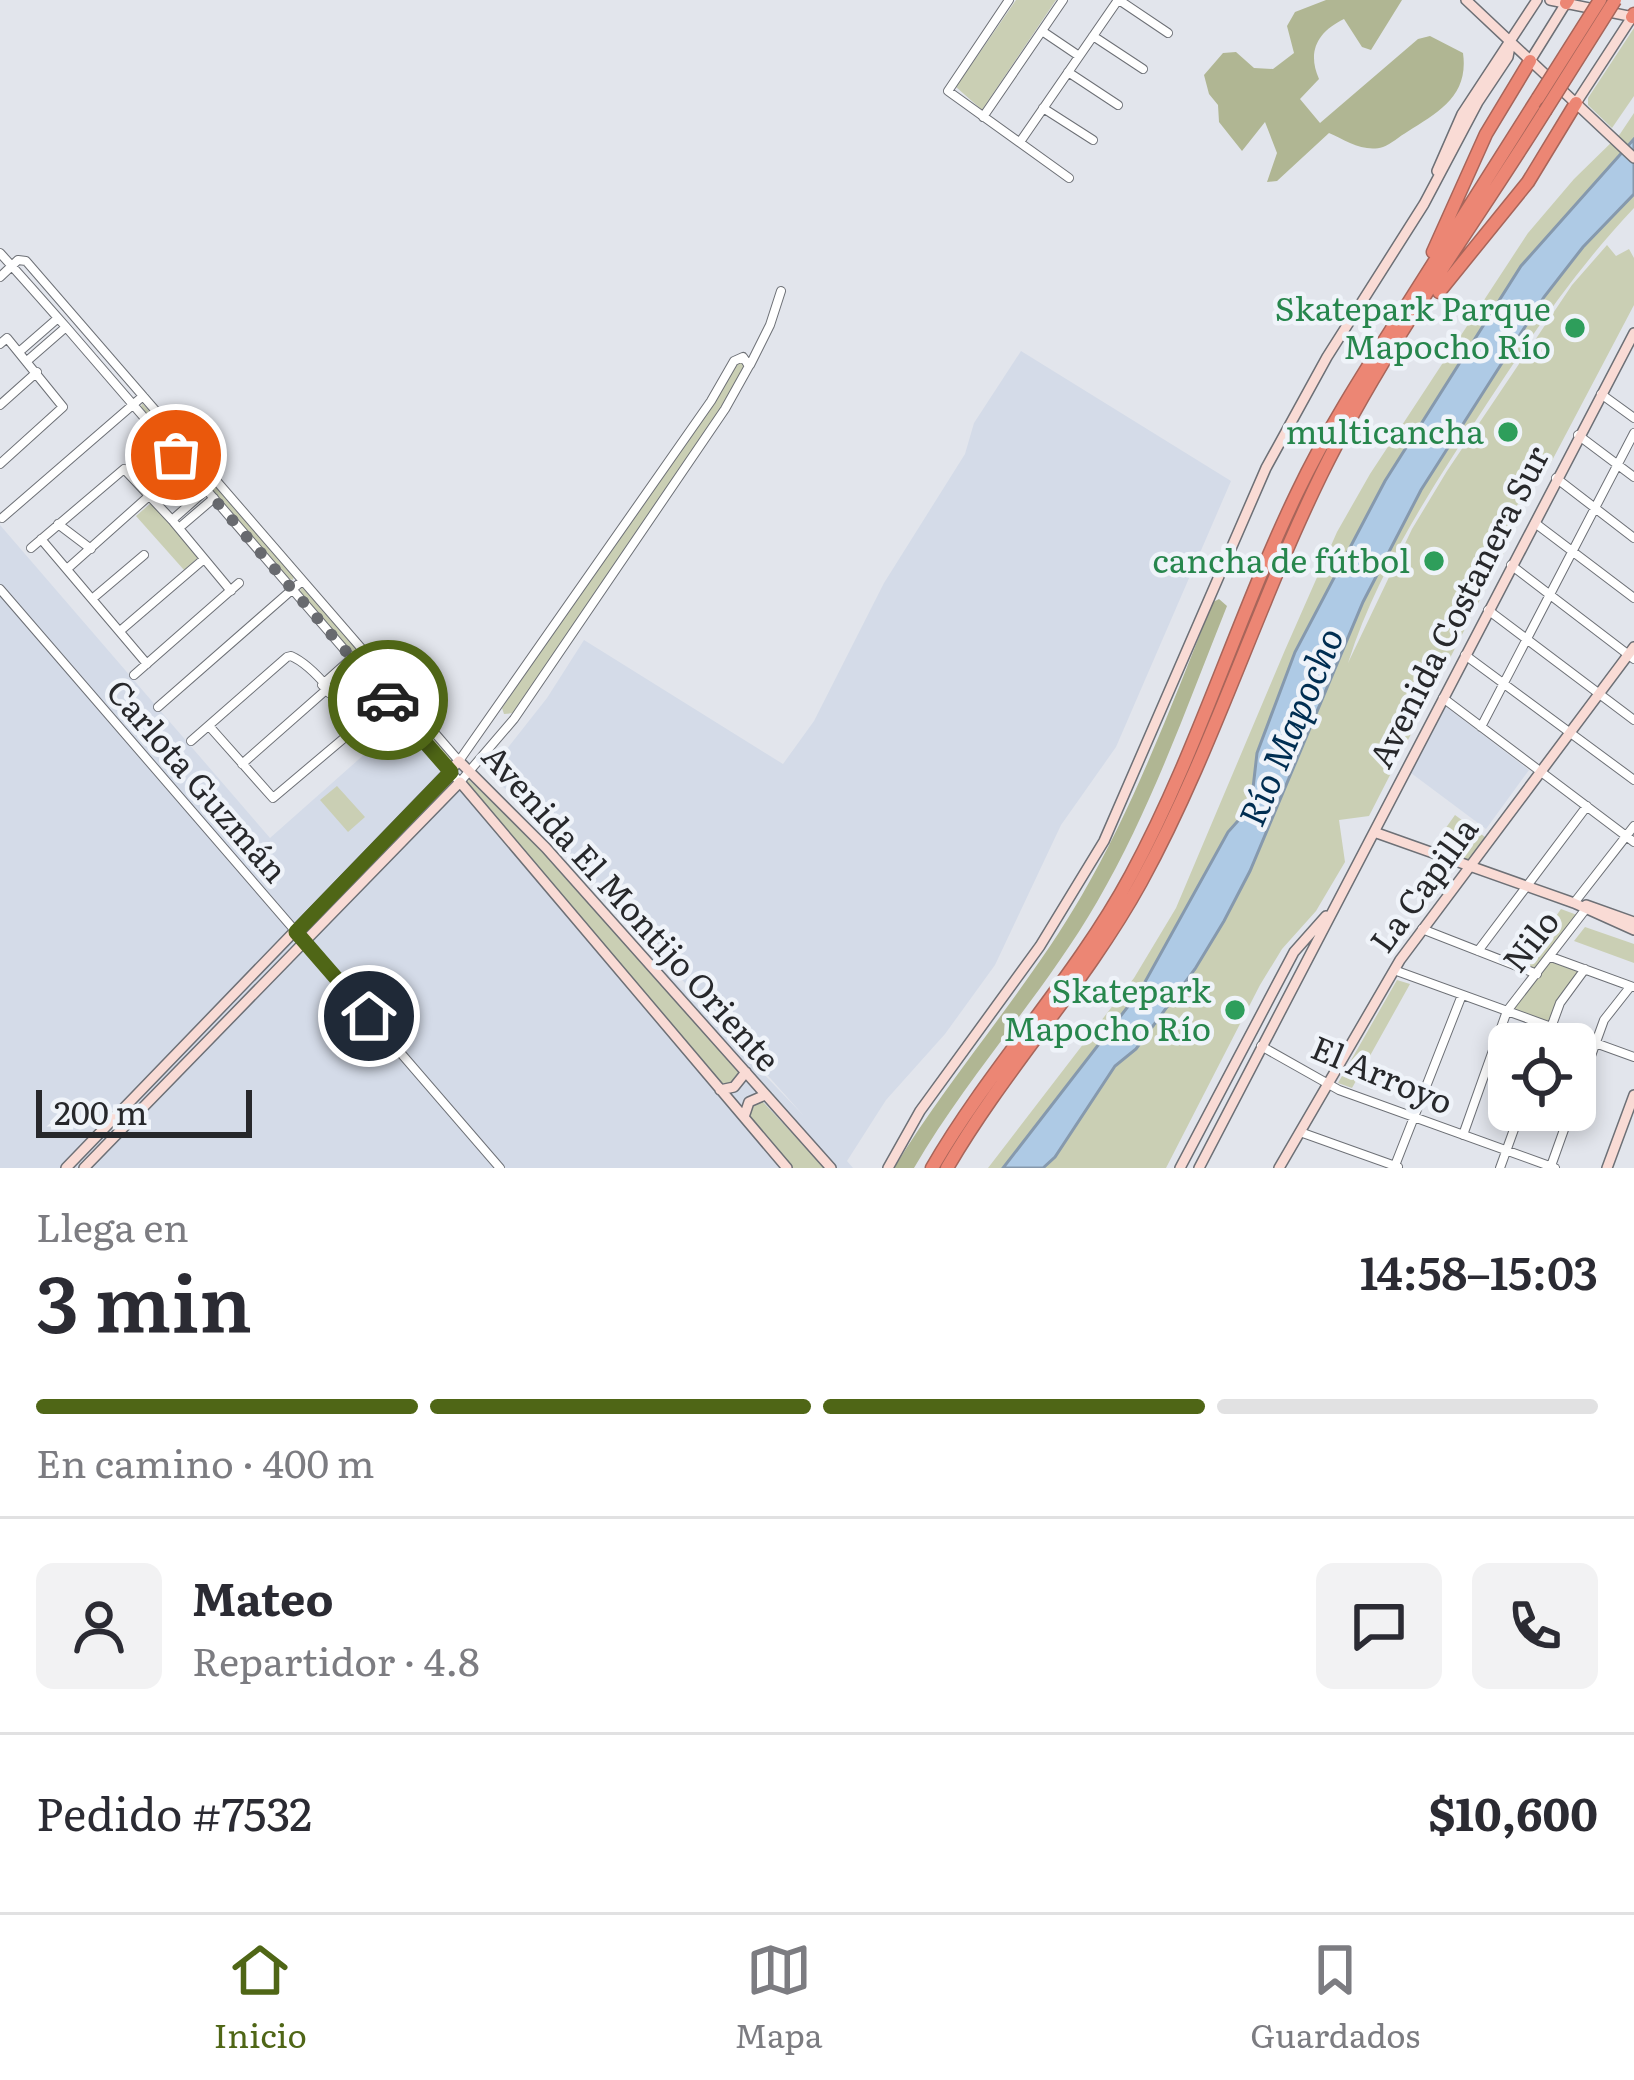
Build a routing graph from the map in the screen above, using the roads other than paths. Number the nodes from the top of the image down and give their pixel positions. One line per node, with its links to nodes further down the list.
1 (1064, 0): 11 (street)
2 (1118, 0): 12 (street); 13 (street)
3 (1466, 0): 14 (street)
4 (1537, 0): 14 (street)
5 (1550, 0): 9 (street)
6 (1600, 0): 20 (highway, bridge)
7 (1616, 0): 20 (highway, bridge)
8 (1005, 2): 23 (street)
9 (1567, 2): 10 (street); 16 (street)
10 (1633, 16): 19 (street)
11 (1042, 31): 15 (street); 23 (street)
12 (1168, 33)
13 (1093, 36): 15 (street); 17 (street)
14 (1511, 41): 16 (street); 157 (street)
15 (1079, 56): 18 (street)
16 (1530, 61): 19 (street); 33 (highway)
17 (1143, 69)
18 (1068, 72): 21 (street); 22 (street)
19 (1576, 103): 26 (street); 36 (highway)
20 (1542, 104): 33 (highway); 36 (highway)
21 (1118, 105)
22 (1043, 108): 24 (street); 25 (street)
23 (983, 116): 25 (street)
24 (1093, 140)
25 (1019, 142): 27 (street)
26 (1634, 158)
27 (1070, 178)
28 (0, 253): 29 (street)
29 (12, 266): 30 (street); 32 (street); 44 (street, Avenida El Montijo Oriente)
30 (0, 277)
31 (781, 291): 41 (street)
32 (58, 318): 34 (street); 38 (street)
33 (1398, 320): 158 (highway)
34 (66, 327): 40 (street); 45 (street)
35 (1634, 333): 39 (street, Avenida Costanera Sur)
36 (1403, 334): 159 (highway)
37 (0, 344): 38 (street)
38 (19, 352): 40 (street)
39 (1629, 354): 43 (street, Avenida Costanera Sur)
40 (27, 361): 42 (street)
41 (749, 366): 92 (street); 93 (street)
42 (37, 372): 46 (street); 50 (street)
43 (1600, 393): 47 (street); 49 (street, Avenida Costanera Sur)
44 (143, 396): 45 (street); 71 (street, Avenida El Montijo Oriente)
45 (133, 404): 54 (street); 58 (street)
46 (0, 405)
47 (1634, 418)
48 (1634, 433): 51 (street)
49 (1578, 435): 51 (street); 53 (street, Avenida Costanera Sur)
50 (0, 464)
51 (1618, 465): 52 (street); 57 (street)
52 (1634, 477)
53 (1556, 478): 57 (street); 59 (street, Avenida Costanera Sur)
54 (206, 490): 56 (street); 61 (street)
55 (150, 496): 60 (street); 61 (street); 65 (street)
56 (214, 498): 61 (street); 74 (street)
57 (1595, 508): 63 (street); 66 (street)
58 (2, 518)
59 (1534, 522): 66 (street); 69 (street, Avenida Costanera Sur)
60 (58, 524): 62 (street); 65 (street)
61 (176, 524): 68 (street)
62 (41, 538): 64 (street); 70 (street)
63 (1634, 538)
64 (31, 548)
65 (91, 549): 70 (street)
66 (1572, 551): 76 (street); 78 (street)
67 (144, 555): 77 (street)
68 (204, 559): 75 (street); 80 (street)
69 (1511, 565): 76 (street); 79 (street, Avenida Costanera Sur)
70 (68, 569): 77 (street)
71 (302, 581): 74 (street); 99 (street, Avenida El Montijo Oriente)
72 (239, 583): 75 (street)
73 (0, 589): 116 (street, Carlota Guzmán)
74 (292, 589): 84 (street); 91 (street)
75 (230, 591): 85 (street)
76 (1550, 594): 81 (street); 82 (street)
77 (92, 598): 80 (street)
78 (1634, 598)
79 (1488, 610): 81 (street); 83 (street, Avenida Costanera Sur)
80 (120, 632): 85 (street)
81 (1526, 639): 87 (street); 89 (street)
82 (1632, 654): 89 (street, La Capilla)
83 (1465, 656): 87 (street); 90 (street, Avenida Costanera Sur)
84 (355, 662): 88 (street); 102 (street)
85 (147, 664): 86 (street)
86 (134, 675)
87 (1504, 683): 96 (street); 97 (street)
88 (326, 689): 95 (street); 100 (street); 100 (street)
89 (1599, 694): 94 (street); 97 (street, La Capilla)
90 (1443, 698): 96 (street); 108 (street, Avenida Costanera Sur)
91 (158, 706)
92 (498, 706): 93 (street); 99 (street)
93 (514, 719): 103 (street)
94 (1634, 720)
95 (209, 726): 98 (street); 100 (street)
96 (1481, 727): 101 (street)
97 (1570, 732): 101 (street, La Capilla); 104 (street)
98 (191, 741)
99 (460, 761): 102 (street); 103 (street, Avenida El Montijo Oriente)
100 (242, 764)
101 (1541, 771): 106 (street); 110 (street, La Capilla)
102 (451, 772): 105 (street); 116 (street)
103 (470, 773): 105 (street); 135 (street, Avenida El Montijo Oriente)
104 (1634, 781)
105 (460, 782): 117 (street); 137 (street)
106 (1587, 806): 109 (street); 111 (street)
107 (1634, 826): 109 (street, Nilo)
108 (1374, 832): 110 (street); 113 (street, Avenida Costanera Sur)
109 (1630, 839): 112 (street, Nilo)
110 (1470, 866): 111 (street); 115 (street, La Capilla)
111 (1526, 886): 112 (street); 118 (street)
112 (1580, 906): 114 (street); 119 (street, Nilo)
113 (1334, 908): 131 (street, Avenida Costanera Sur); 133 (street, Avenida Costanera Sur)
114 (1634, 926)
115 (1422, 929): 118 (street); 121 (street, La Capilla)
116 (296, 932): 117 (street, Carlota Guzmán); 128 (street)
117 (304, 942): 129 (street); 154 (street, Carlota Guzmán)
118 (1478, 951): 122 (street)
119 (1551, 957): 120 (street); 122 (street, Nilo)
120 (1585, 969): 123 (street); 127 (street)
121 (1394, 970): 124 (street); 136 (street, La Capilla)
122 (1537, 974): 125 (street, Nilo)
123 (1632, 987): 130 (street)
124 (1462, 995): 125 (street); 141 (street)
125 (1507, 1011): 126 (street); 146 (street, Nilo)
126 (1540, 1023)
127 (1552, 1023)
128 (206, 1024): 129 (street); 151 (street)
129 (216, 1034): 148 (street)
130 (1596, 1040)
131 (1245, 1042): 133 (street); 160 (street, Avenida Costanera Sur)
132 (1596, 1043): 134 (street)
133 (1261, 1046): 136 (street, El Arroyo); 161 (street, Avenida Costanera Sur)
134 (1634, 1057)
135 (746, 1072): 137 (street); 138 (street, Avenida El Montijo Oriente)
136 (1328, 1084): 141 (street, El Arroyo); 145 (street, La Capilla)
137 (720, 1090): 140 (street)
138 (765, 1095): 140 (street); 156 (street, Avenida El Montijo Oriente)
139 (1634, 1095): 142 (street)
140 (744, 1118): 155 (street)
141 (1416, 1118): 146 (street, El Arroyo); 149 (street)
142 (1629, 1124): 164 (street)
143 (1513, 1131): 147 (street)
144 (1564, 1131): 150 (street)
145 (1300, 1132): 149 (street); 162 (street, La Capilla)
146 (1462, 1135): 147 (street, El Arroyo)
147 (1506, 1150): 150 (street, El Arroyo); 163 (street)
148 (93, 1158): 152 (street); 153 (street)
149 (1396, 1167)
150 (1553, 1167)
151 (66, 1168)
152 (84, 1168)
153 (103, 1168)
154 (500, 1168)
155 (787, 1168)
156 (831, 1168)
157 (888, 1168)
158 (932, 1168)
159 (947, 1168)
160 (1180, 1168)
161 (1199, 1168)
162 (1279, 1168)
163 (1500, 1168)
164 (1607, 1168)

